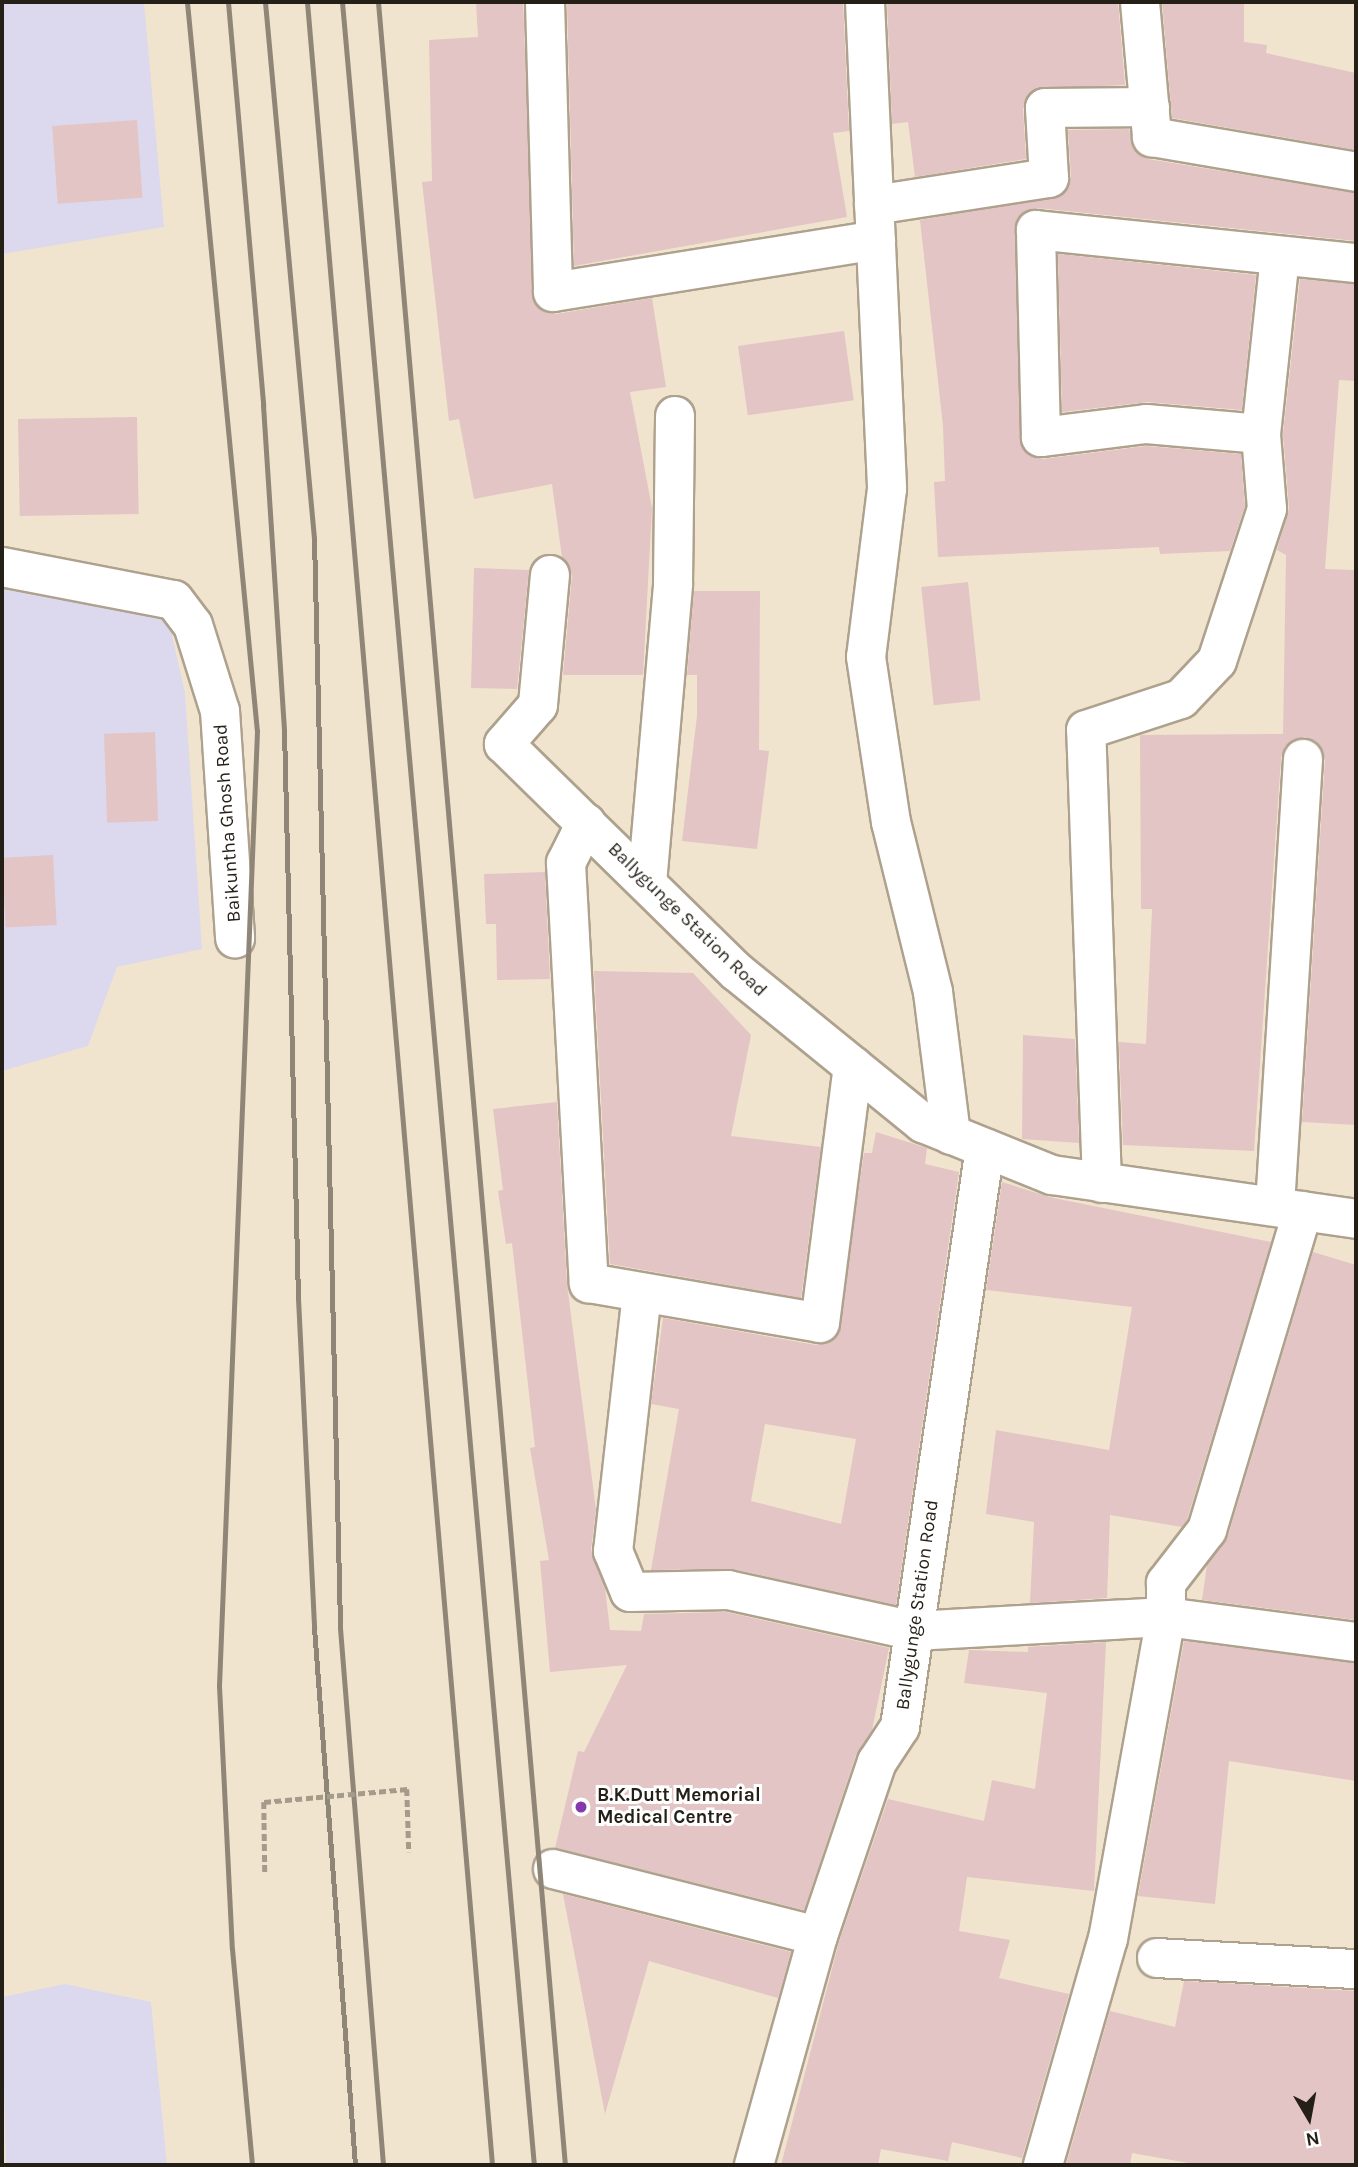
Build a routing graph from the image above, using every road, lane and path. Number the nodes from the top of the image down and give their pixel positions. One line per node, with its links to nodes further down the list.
1 (545, 2): 6 (street)
2 (865, 2): 6 (street)
3 (1140, 2): 4 (street)
4 (1150, 107): 5 (street); 6 (street)
5 (1356, 172)
6 (875, 222): 18 (street)
7 (1280, 256): 8 (street); 10 (street); 10 (street)
8 (1356, 263)
9 (675, 416): 15 (street)
10 (1261, 434): 19 (street)
11 (2, 567): 16 (street, Baikuntha Ghosh Road)
12 (550, 575): 14 (street, Ballygunge Station Road)
13 (1303, 760): 20 (street)
14 (586, 823): 15 (street, Ballygunge Station Road); 22 (street)
15 (647, 883): 17 (street, Ballygunge Station Road)
16 (235, 939)
17 (853, 1066): 18 (street, Ballygunge Station Road); 22 (street)
18 (968, 1142): 19 (street, Ballygunge Station Road); 24 (street, Ballygunge Station Road)
19 (1102, 1183): 20 (street, Ballygunge Station Road)
20 (1289, 1208): 21 (street, Ballygunge Station Road); 23 (street)
21 (1356, 1219)
22 (642, 1293): 24 (street)
23 (1166, 1617): 24 (street); 25 (street); 33 (street)
24 (914, 1631): 29 (street, Ballygunge Station Road)
25 (1356, 1642)
26 (409, 1852): 28 (path, bridge)
27 (553, 1869): 29 (street)
28 (265, 1872)
29 (818, 1936): 32 (street, Ballygunge Station Road)
30 (1157, 1958): 31 (street)
31 (1356, 1969)
32 (754, 2165)
33 (1043, 2165)

